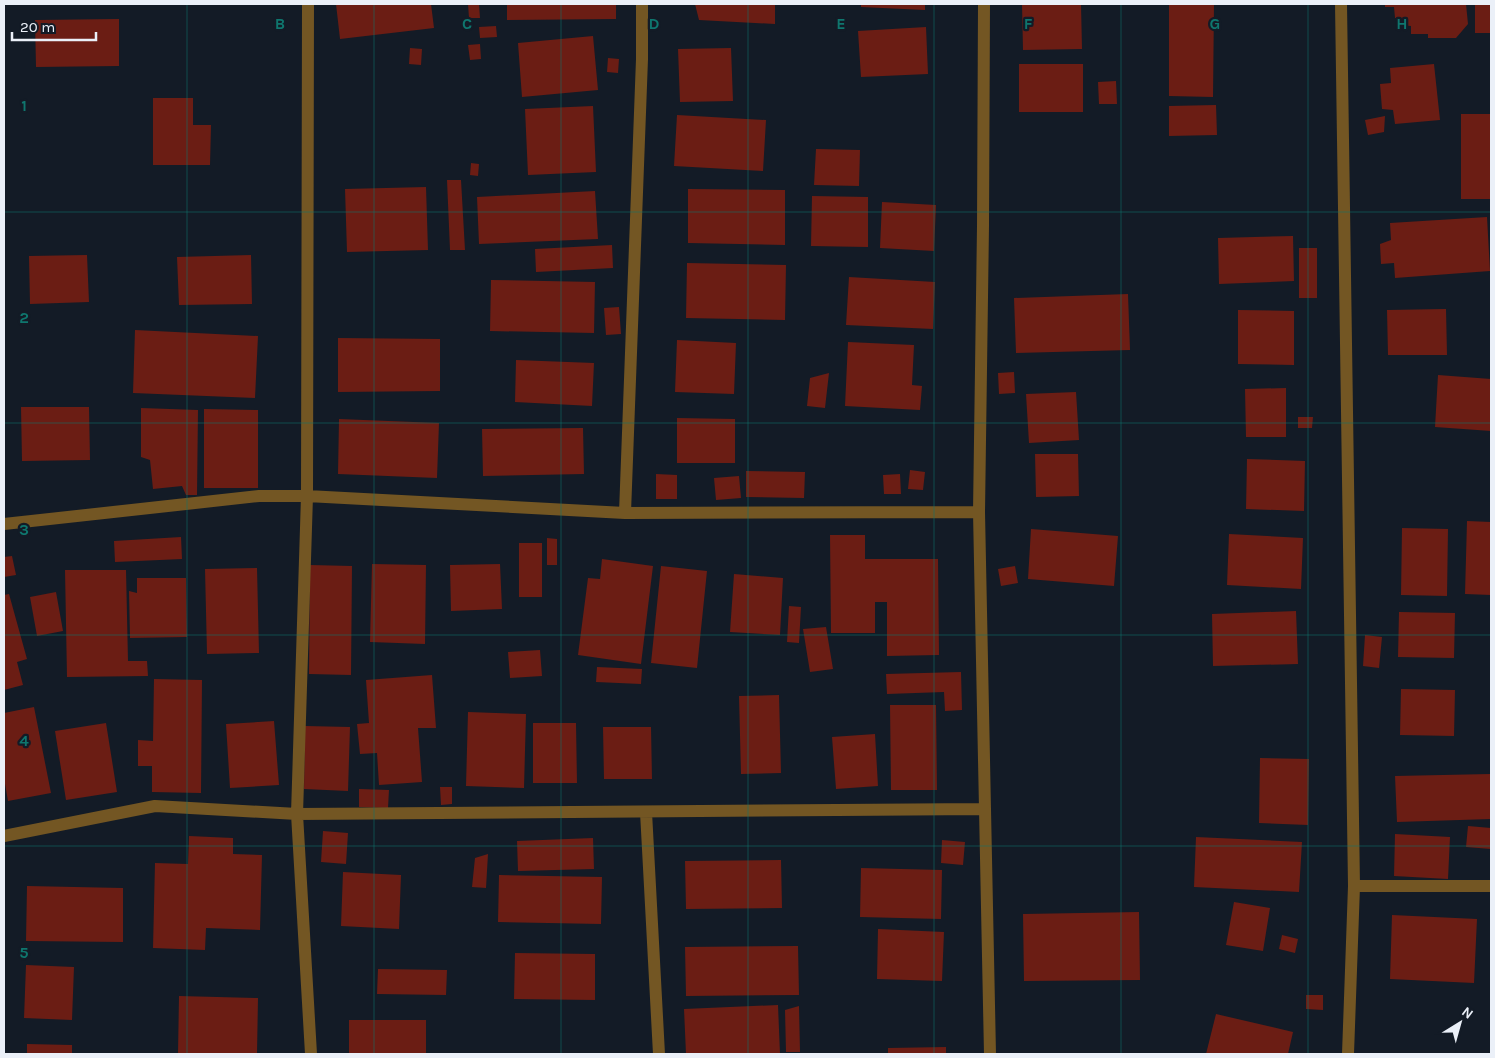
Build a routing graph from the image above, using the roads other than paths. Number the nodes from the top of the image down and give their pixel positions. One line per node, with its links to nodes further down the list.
1 (308, 4): 5 (street)
2 (642, 4): 7 (street)
3 (984, 4): 6 (street)
4 (1341, 4): 13 (street)
5 (308, 496): 7 (street); 8 (street); 11 (street)
6 (979, 512): 7 (street); 9 (street)
7 (625, 513)
8 (4, 524)
9 (985, 809): 10 (street); 17 (street)
10 (646, 812): 11 (street); 16 (street)
11 (298, 814): 12 (street); 15 (street)
12 (4, 836)
13 (1354, 886): 14 (street); 18 (street)
14 (1491, 886)
15 (311, 1054)
16 (659, 1054)
17 (990, 1054)
18 (1348, 1054)

